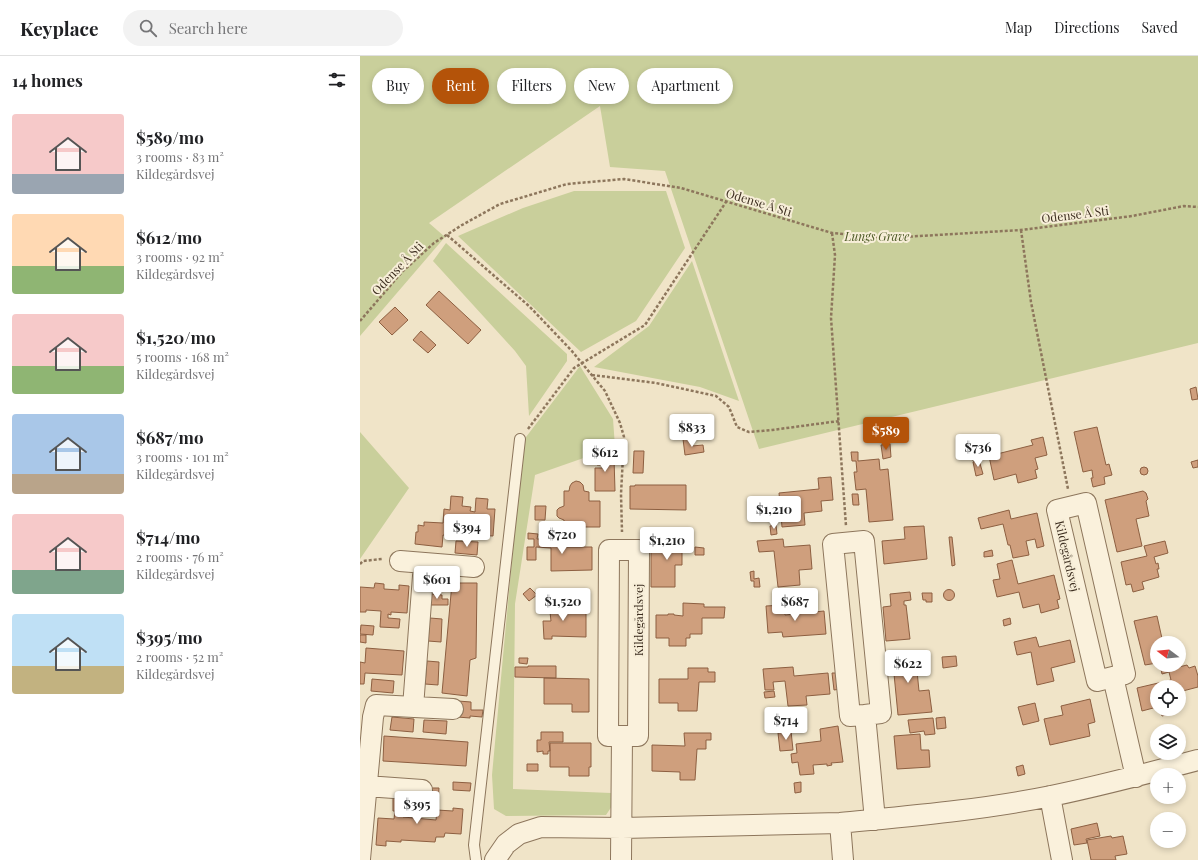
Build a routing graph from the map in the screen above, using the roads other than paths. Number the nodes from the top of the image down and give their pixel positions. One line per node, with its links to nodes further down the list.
1 (520, 439): 20 (lane)
2 (400, 561): 3 (street)
3 (424, 563): 4 (street); 6 (street)
4 (474, 566)
5 (1113, 677): 5 (street, Kildegårdsvej); 12 (street)
6 (413, 707): 7 (street); 9 (street)
7 (453, 710)
8 (865, 715): 8 (street); 16 (street)
9 (366, 716): 13 (street)
10 (622, 736): 10 (street, Kildegårdsvej); 18 (street)
11 (1198, 760): 12 (street)
12 (1136, 777): 15 (street)
13 (366, 786): 14 (street); 19 (street)
14 (422, 790)
15 (1050, 796): 16 (street); 24 (street)
16 (875, 820): 17 (street)
17 (840, 823): 18 (street); 23 (street)
18 (622, 828): 21 (street); 22 (street)
19 (360, 860)
20 (476, 860)
21 (495, 860)
22 (621, 860)
23 (843, 860)
24 (1062, 860)

